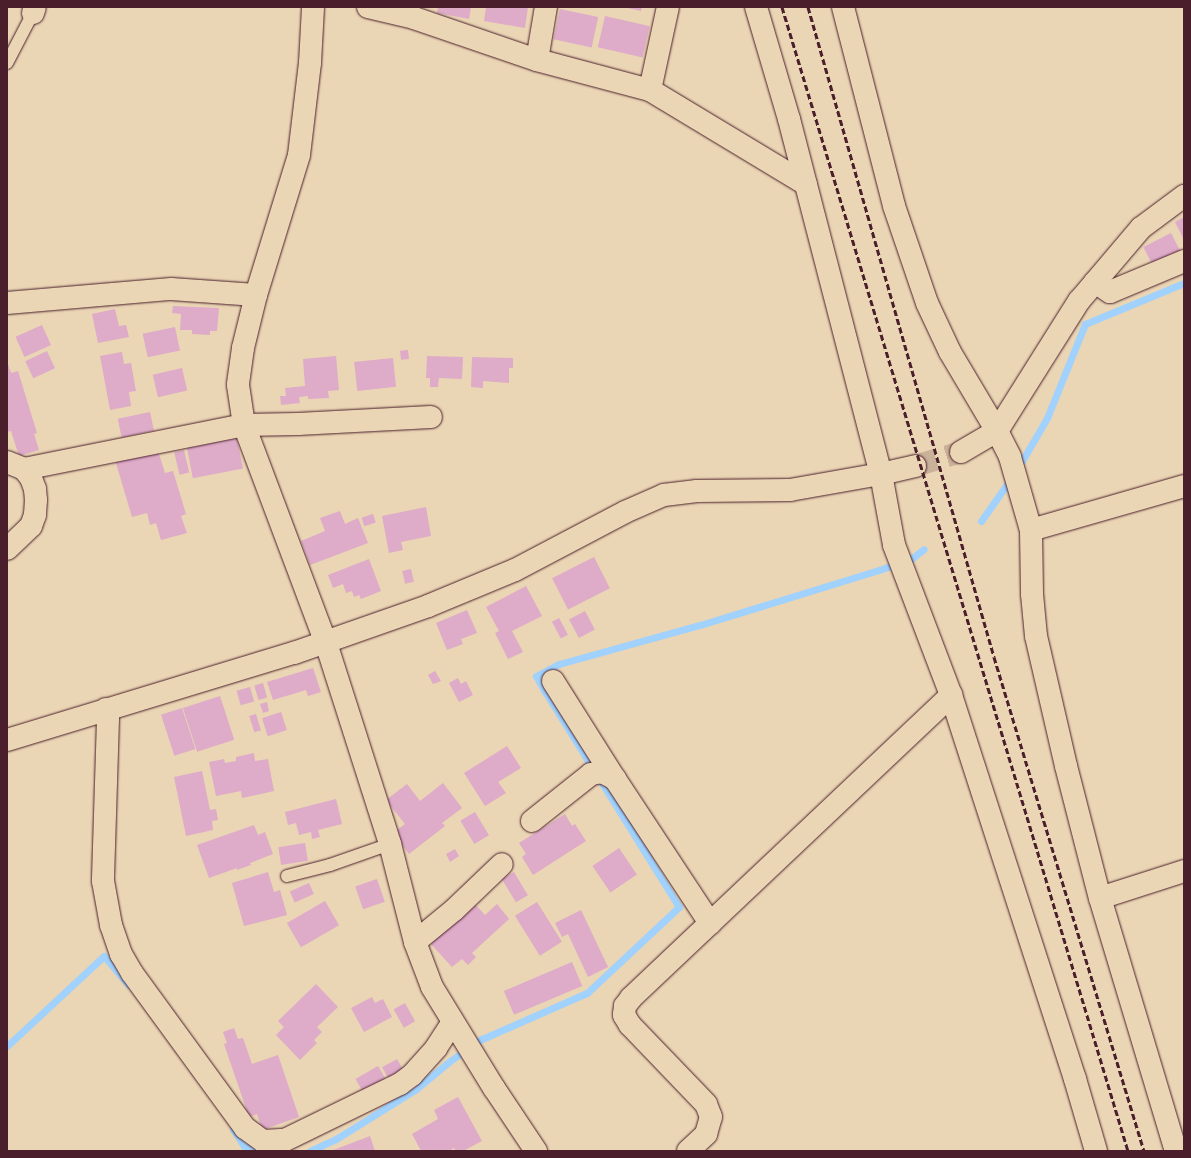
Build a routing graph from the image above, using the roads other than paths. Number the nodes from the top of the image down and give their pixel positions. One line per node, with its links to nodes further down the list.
1 (313, 7): 16 (street)
2 (368, 7): 8 (street)
3 (546, 7): 9 (street)
4 (668, 7): 11 (street)
5 (756, 7): 12 (street)
6 (843, 7): 20 (street)
7 (34, 10): 10 (lane)
8 (415, 12): 9 (street)
9 (537, 60): 11 (street)
10 (7, 63)
11 (650, 90): 12 (street)
12 (806, 184): 24 (street)
13 (1184, 196): 15 (street)
14 (1184, 261): 15 (street)
15 (1095, 282): 20 (street)
16 (256, 295): 17 (street); 19 (street)
17 (7, 303)
18 (431, 417): 19 (street)
19 (244, 425): 22 (street); 28 (street)
20 (997, 431): 21 (street); 26 (street)
21 (961, 452)
22 (16, 465): 27 (street)
23 (915, 466): 24 (street)
24 (881, 474): 28 (street); 30 (street)
25 (1184, 486): 26 (street)
26 (1031, 530): 39 (street)
27 (7, 549)
28 (326, 643): 31 (street); 35 (street)
29 (553, 681): 33 (street)
30 (951, 695): 40 (street); 46 (street)
31 (106, 709): 32 (street); 43 (street)
32 (7, 740)
33 (615, 779): 34 (street); 40 (street)
34 (532, 821)
35 (390, 844): 38 (lane); 41 (street)
36 (502, 864): 41 (street)
37 (1184, 871): 39 (street)
38 (287, 876)
39 (1100, 898): 47 (street)
40 (710, 923): 45 (street)
41 (415, 942): 42 (street)
42 (453, 1022): 43 (street); 44 (street)
43 (292, 1144)
44 (536, 1151)
45 (688, 1151)
46 (1096, 1151)
47 (1176, 1151)

